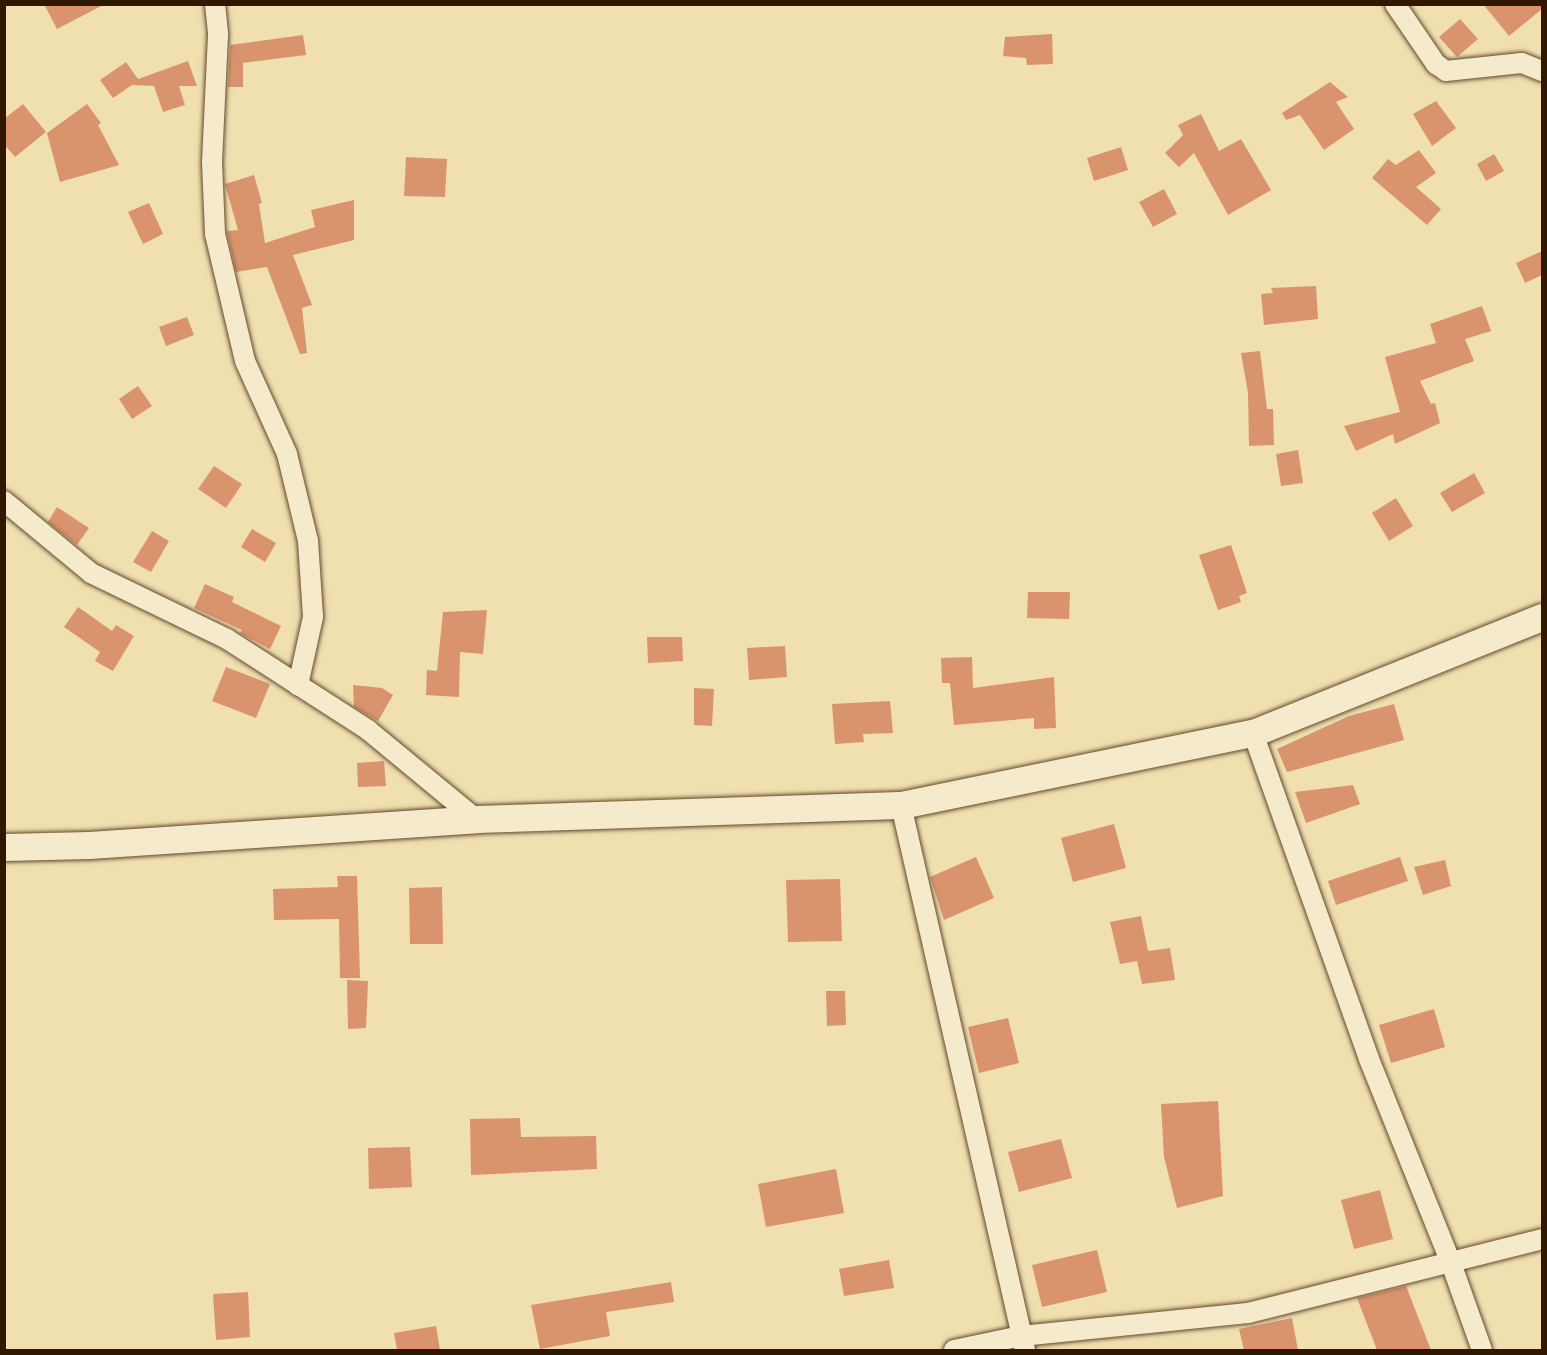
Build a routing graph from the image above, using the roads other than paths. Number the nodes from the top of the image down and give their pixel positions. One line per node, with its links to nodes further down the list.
1 (215, 4): 6 (street)
2 (1395, 4): 3 (street)
3 (1542, 71)
4 (4, 501): 6 (street)
5 (1542, 617): 7 (main road)
6 (298, 685): 9 (street)
7 (1253, 733): 8 (main road); 12 (street)
8 (901, 805): 9 (main road); 13 (street)
9 (476, 819): 10 (main road)
10 (4, 847)
11 (1542, 1239): 12 (street)
12 (1451, 1263): 13 (street); 15 (street)
13 (1023, 1343): 14 (street)
14 (954, 1350)
15 (1482, 1350)

